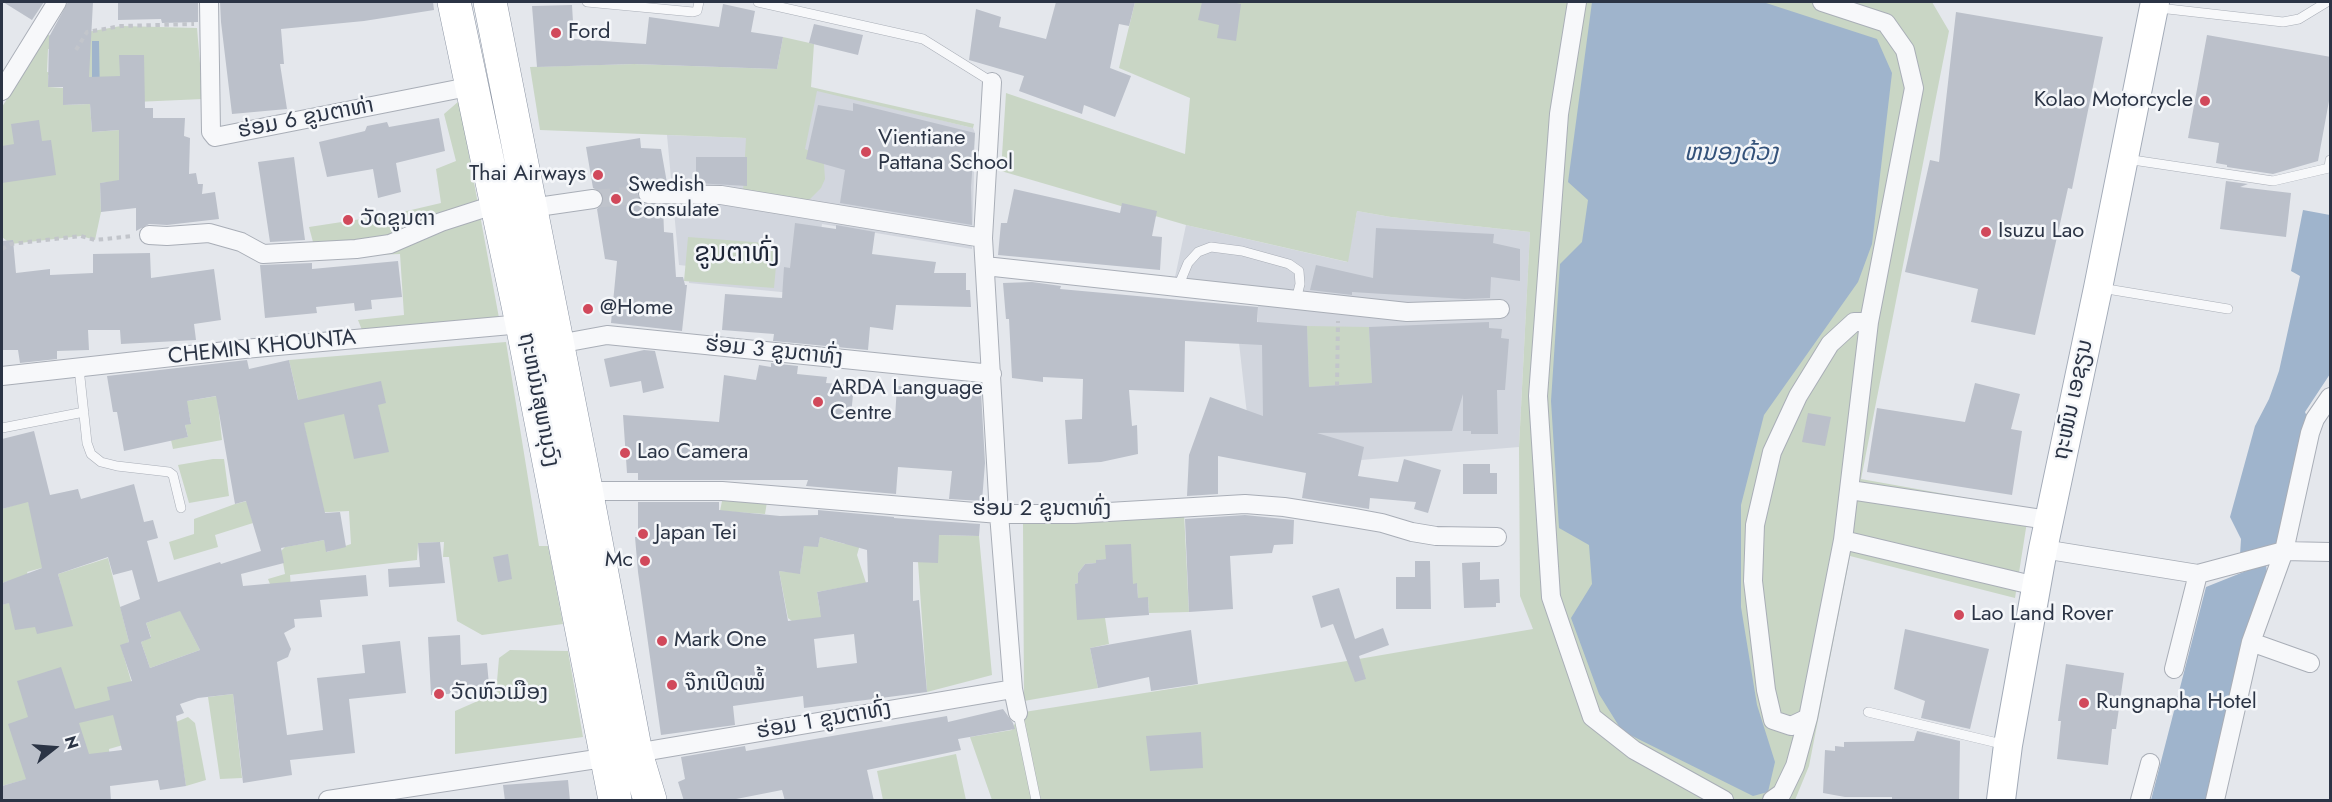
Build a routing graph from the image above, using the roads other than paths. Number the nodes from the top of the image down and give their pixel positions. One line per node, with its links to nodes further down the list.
1 (57, 2): 14 (street)
2 (209, 2): 13 (street, ຮ່ອມ 6 ຂູນຕາທ່າ)
3 (454, 2): 13 (highway, ຖະຫນົນສຸພານຸວົງ)
4 (490, 2): 20 (highway, ຖະຫນົນສຸພານຸວົງ)
5 (587, 2): 6 (lane)
6 (699, 2)
7 (758, 2): 12 (lane)
8 (1576, 2): 64 (street)
9 (1822, 2): 29 (street)
10 (2327, 2): 11 (lane)
11 (2154, 4): 15 (main road, ຖະໜົນ ເອຊຽນ)
12 (992, 82): 22 (street)
13 (473, 86): 19 (highway, ຖະຫນົນສຸພານຸວົງ)
14 (2, 92)
15 (2123, 158): 16 (lane); 25 (main road, ຖະໜົນ ເອຊຽນ)
16 (2331, 160)
17 (648, 194): 22 (street)
18 (593, 199): 20 (street)
19 (497, 204): 21 (street); 30 (highway, ຖະຫນົນສຸພານຸວົງ)
20 (531, 208): 31 (highway, ຖະຫນົນສຸພານຸວົງ)
21 (149, 235)
22 (983, 238): 23 (street)
23 (985, 266): 24 (street); 33 (street)
24 (1178, 287): 26 (street); 26 (lane)
25 (2098, 288): 28 (lane); 42 (main road, ຖະໜົນ ເອຊຽນ)
26 (1296, 300): 27 (street)
27 (1500, 309)
28 (2228, 309)
29 (1869, 322): 39 (street); 56 (street)
30 (522, 324): 32 (street, CHEMIN KHOUNTA); 58 (highway, ຖະຫນົນສຸພານຸວົງ)
31 (558, 344): 33 (street, ຮ່ອມ 3 ຂູນຕາທົ່ງ); 38 (highway, ຖະຫນົນສຸພານຸວົງ)
32 (79, 368): 34 (street, CHEMIN KHOUNTA); 36 (lane)
33 (992, 374): 41 (street)
34 (2, 376)
35 (2331, 397): 46 (street)
36 (84, 412): 37 (lane); 40 (lane)
37 (2, 428)
38 (585, 490): 41 (street, ຮ່ອມ 2 ຂູນຕາທົ່ງ); 58 (highway, ຖະຫນົນສຸພານຸວົງ)
39 (1850, 490): 42 (street); 44 (street)
40 (181, 508)
41 (999, 514): 43 (street, ຮ່ອມ 2 ຂູນຕາທົ່ງ); 53 (street)
42 (2048, 520): 45 (main road, ຖະໜົນ ເອຊຽນ)
43 (1497, 537)
44 (1843, 540): 49 (street); 56 (street)
45 (2043, 549): 48 (street); 49 (main road, ຖະໜົນ ເອຊຽນ)
46 (2280, 552): 47 (street); 48 (street); 50 (street)
47 (2331, 552)
48 (2198, 574): 52 (street)
49 (2036, 586): 57 (main road, ຖະໜົນ ເອຊຽນ)
50 (2250, 642): 51 (street); 68 (street)
51 (2310, 663)
52 (2174, 669)
53 (1013, 689): 55 (street); 58 (street, ຮ່ອມ 1 ຂູນຕາທົ່ງ)
54 (1868, 712): 57 (lane)
55 (1017, 713): 63 (lane)
56 (1808, 718): 65 (street)
57 (2008, 745): 66 (main road, ຖະໜົນ ເອຊຽນ)
58 (626, 759): 60 (street, ຮ່ອມ 1 ຂູນຕາທົ່ງ); 61 (highway, ຖະຫນົນສຸພານຸວົງ); 62 (highway)
59 (2150, 763): 67 (street)
60 (328, 801)
61 (615, 801)
62 (650, 801)
63 (1036, 801)
64 (1724, 801)
65 (1772, 801)
66 (2001, 801)
67 (2140, 801)
68 (2215, 801)

